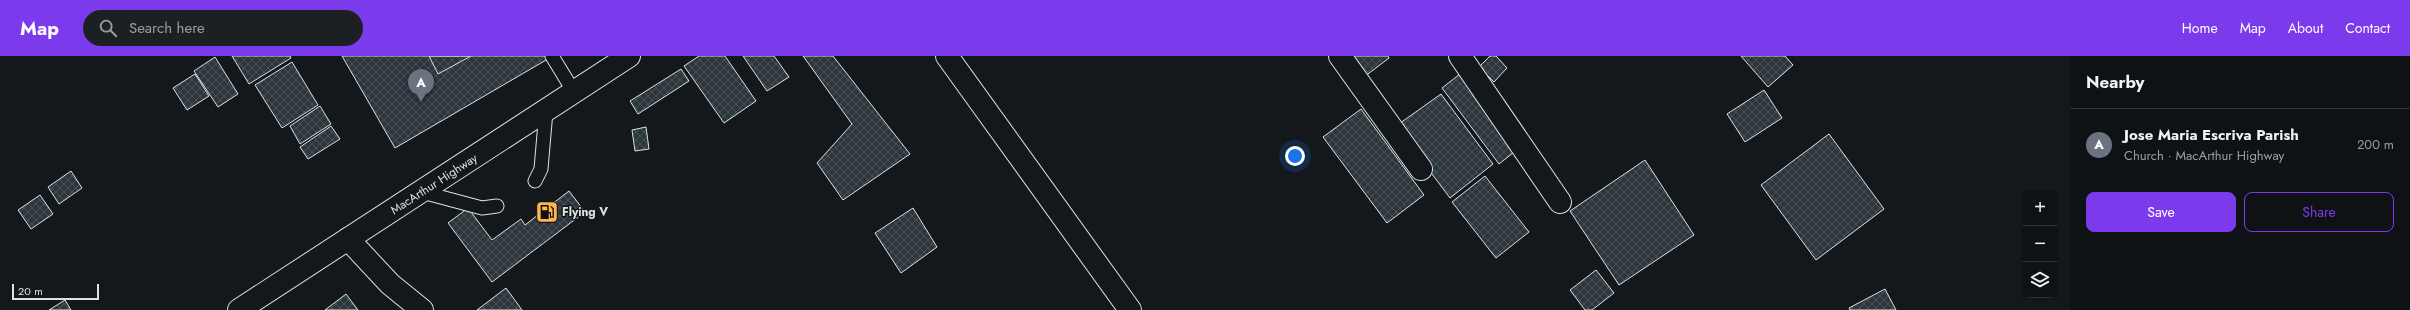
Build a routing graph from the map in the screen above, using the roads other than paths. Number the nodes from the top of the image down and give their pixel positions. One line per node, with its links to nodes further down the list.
1 (552, 56): 6 (lane)
2 (628, 56): 6 (main road, MacArthur Highway)
3 (947, 56): 16 (main road)
4 (1340, 56): 8 (main road)
5 (1460, 56): 11 (main road)
6 (574, 92): 7 (main road, MacArthur Highway)
7 (546, 111): 9 (lane); 10 (main road, MacArthur Highway)
8 (1421, 169)
9 (535, 181)
10 (422, 192): 12 (lane); 13 (main road, MacArthur Highway)
11 (1560, 202)
12 (498, 206)
13 (348, 240): 14 (main road, MacArthur Highway); 15 (main road)
14 (239, 310)
15 (422, 310)
16 (1130, 310)

